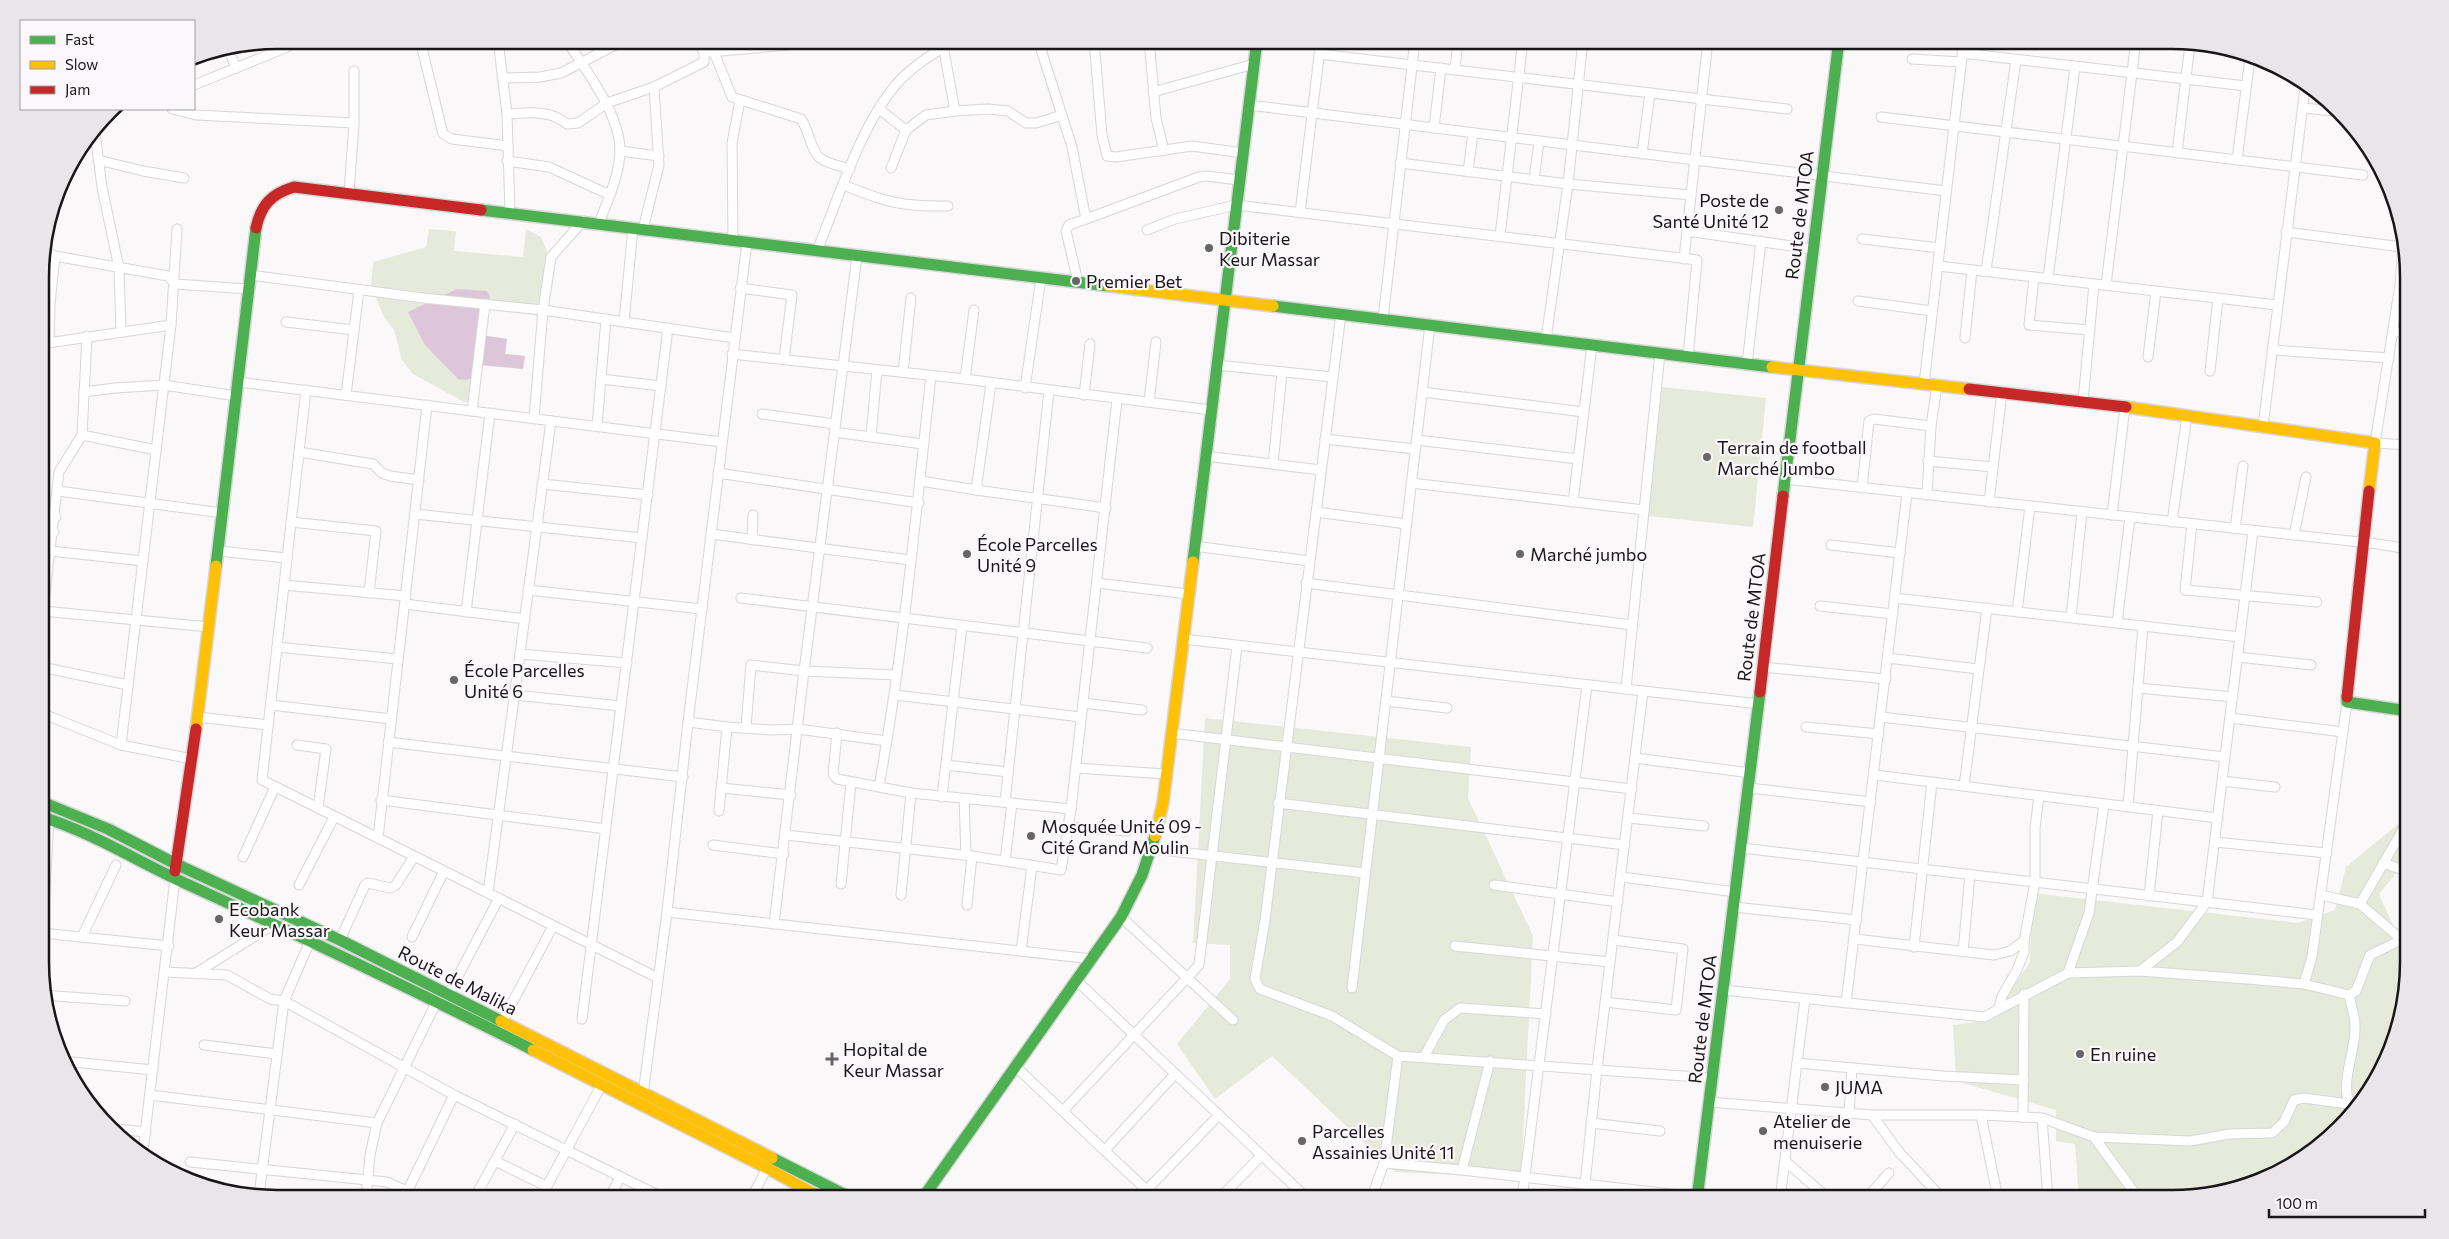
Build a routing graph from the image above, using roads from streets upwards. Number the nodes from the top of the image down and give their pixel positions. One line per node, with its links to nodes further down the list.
1 (279, 49): 35 (street)
2 (422, 49): 76 (street)
3 (499, 49): 41 (street)
4 (572, 49): 30 (street)
5 (603, 49): 30 (street)
6 (706, 49): 24 (street)
7 (743, 49): 24 (street)
8 (937, 49): 55 (street)
9 (944, 49): 59 (street)
10 (1041, 49): 62 (street)
11 (1094, 49): 79 (street)
12 (1149, 49): 48 (street)
13 (1256, 49): 32 (street)
14 (1320, 49): 26 (street)
15 (1414, 49): 33 (street)
16 (1457, 49): 37 (street)
17 (1522, 49): 40 (street)
18 (1582, 49): 44 (street)
19 (1706, 49): 50 (street)
20 (1838, 49): 93 (street, Route de MTOA)
21 (1963, 49): 27 (street)
22 (2135, 49): 39 (street)
23 (2189, 49): 42 (street)
24 (709, 52): 45 (street); 51 (street)
25 (230, 54): 35 (street)
26 (1319, 54): 33 (street); 60 (street)
27 (1962, 58): 28 (street); 29 (street); 66 (street)
28 (1912, 59)
29 (2016, 60): 34 (street); 69 (street)
30 (581, 62): 41 (street); 52 (street)
31 (2249, 63): 46 (street)
32 (1254, 64): 48 (street); 53 (street)
33 (1412, 65): 36 (street); 65 (street)
34 (2075, 66): 39 (street); 73 (street)
35 (236, 68): 43 (street)
36 (1441, 68): 37 (street); 67 (street)
37 (1455, 70): 40 (street)
38 (354, 71): 64 (street)
39 (2132, 73): 42 (street); 77 (street)
40 (1519, 77): 44 (street); 71 (street)
41 (504, 78): 61 (street)
42 (2186, 79): 46 (street); 81 (street)
43 (195, 84)
44 (1578, 84): 49 (street); 75 (street)
45 (654, 86): 52 (street); 83 (street)
46 (2246, 86): 86 (street)
47 (2305, 91): 54 (street)
48 (1153, 92): 79 (street)
49 (1650, 93): 50 (street); 82 (street)
50 (1702, 99): 56 (street); 85 (street)
51 (740, 100): 91 (street); 120 (street)
52 (607, 103): 61 (street); 78 (street)
53 (1249, 105): 60 (street); 80 (street)
54 (2303, 108): 58 (street); 89 (street)
55 (879, 109): 68 (street); 91 (street)
56 (1787, 109)
57 (176, 110): 64 (street)
58 (2327, 110)
59 (955, 111): 62 (street); 68 (street)
60 (1312, 113): 65 (street); 107 (street)
61 (507, 114): 76 (street)
62 (1062, 115): 109 (street)
63 (1880, 118): 66 (street)
64 (354, 123): 102 (street)
65 (1405, 124): 67 (street); 88 (street)
66 (1954, 126): 69 (street); 101 (street)
67 (1434, 128): 70 (street)
68 (906, 130): 90 (street)
69 (2005, 132): 73 (street); 135 (street)
70 (1473, 133): 71 (street); 92 (street)
71 (1512, 138): 74 (street); 94 (street)
72 (96, 139): 84 (street)
73 (2065, 140): 77 (street); 139 (street)
74 (1539, 141): 75 (street); 98 (street)
75 (1571, 145): 82 (street); 99 (street)
76 (508, 146): 87 (street)
77 (2123, 147): 81 (street); 143 (street)
78 (620, 151): 83 (street); 103 (street)
79 (1164, 151): 80 (street)
80 (1243, 153): 97 (street)
81 (2177, 153): 86 (street)
82 (1642, 154): 85 (street)
83 (659, 156): 114 (street)
84 (98, 160): 96 (street); 133 (street)
85 (1695, 160): 93 (street); 104 (street)
86 (2237, 160): 89 (street)
87 (507, 161): 103 (street); 108 (street)
88 (1400, 163): 92 (street); 112 (street)
89 (2296, 167): 95 (street); 117 (street)
90 (891, 168)
91 (850, 169): 100 (street)
92 (1468, 172): 94 (street)
93 (1821, 175): 101 (street); 126 (street, Route de MTOA)
94 (1507, 176): 98 (street); 118 (street)
95 (2363, 176)
96 (184, 178)
97 (1240, 180): 105 (street); 109 (street)
98 (1534, 180): 99 (street)
99 (1568, 184): 104 (street); 123 (street)
100 (844, 185): 106 (street); 127 (street)
101 (1946, 190): 125 (street)
102 (349, 194): 108 (street); 136 (street)
103 (610, 195): 111 (street)
104 (1691, 195): 116 (street)
105 (1236, 205): 107 (street); 115 (street); 150 (street)
106 (948, 206)
107 (1300, 212): 112 (street)
108 (510, 213): 110 (street)
109 (1086, 220): 140 (street)
110 (583, 221): 111 (street); 155 (street)
111 (599, 224): 114 (street)
112 (1393, 224): 118 (street); 161 (street)
113 (177, 229): 141 (street)
114 (638, 229): 120 (street); 163 (street)
115 (1147, 230)
116 (1687, 231): 122 (street); 131 (street)
117 (2286, 232): 124 (street); 154 (street)
118 (1500, 236): 123 (street)
119 (1862, 239): 125 (street)
120 (734, 240): 121 (street)
121 (747, 242): 127 (street); 144 (street)
122 (1761, 242): 126 (street); 187 (street)
123 (1559, 244): 131 (street); 175 (street)
124 (2398, 246)
125 (1940, 248): 132 (street)
126 (1812, 249): 191 (street, Route de MTOA)
127 (817, 251): 130 (street)
128 (50, 254): 129 (street)
129 (55, 256): 133 (street); 158 (street)
130 (857, 256): 138 (street); 189 (street)
131 (1684, 259): 183 (street)
132 (1938, 266): 134 (street); 157 (street)
133 (119, 268): 141 (street); 169 (street)
134 (1972, 270): 135 (street); 174 (street)
135 (1986, 271): 137 (street)
136 (250, 275): 145 (street); 146 (street)
137 (2034, 277): 139 (street); 168 (street)
138 (1041, 278): 140 (street); 205 (street)
139 (2048, 278): 142 (street)
140 (1078, 282): 150 (street)
141 (175, 284): 145 (street); 164 (street)
142 (2094, 284): 143 (street); 168 (street)
143 (2106, 285): 147 (street)
144 (740, 288): 173 (street); 186 (street)
145 (248, 289): 199 (street)
146 (359, 290): 153 (street); 167 (street)
147 (2156, 291): 149 (street); 184 (street)
148 (911, 298): 193 (street)
149 (2218, 298): 154 (street); 192 (street)
150 (1225, 300): 159 (street); 188 (street)
151 (1858, 302): 157 (street)
152 (2400, 302): 170 (street)
153 (484, 304): 155 (street); 220 (street)
154 (2277, 305): 180 (street)
155 (543, 310): 160 (street); 225 (street)
156 (974, 310): 198 (street)
157 (1932, 311): 201 (street)
158 (49, 312)
159 (1341, 314): 161 (street); 196 (street)
160 (606, 319): 163 (street); 197 (street)
161 (1383, 320): 165 (street)
162 (286, 322): 167 (street)
163 (624, 322): 166 (street)
164 (171, 325): 169 (street); 202 (street)
165 (1430, 325): 175 (street); 209 (street)
166 (668, 328): 173 (street); 203 (street)
167 (354, 330): 211 (street)
168 (2090, 330): 215 (street)
169 (121, 331): 172 (street)
170 (2393, 332): 171 (street); 185 (street)
171 (2400, 332)
172 (86, 336): 176 (street); 207 (street)
173 (734, 338): 182 (street)
174 (1965, 338)
175 (1546, 340): 179 (street)
176 (49, 342)
177 (1156, 342): 216 (street)
178 (1090, 344): 212 (street)
179 (1592, 345): 181 (street); 221 (street)
180 (2272, 350): 185 (street); 229 (street)
181 (1660, 353): 183 (street); 270 (street)
182 (732, 354): 186 (street); 235 (street)
183 (1688, 357): 187 (street)
184 (2148, 357)
185 (2389, 358): 236 (street)
186 (784, 359): 189 (street)
187 (1747, 364): 191 (street)
188 (1217, 365): 194 (street); 219 (street)
189 (843, 366): 190 (street); 230 (street)
190 (877, 370): 193 (street); 233 (street)
191 (1796, 370): 201 (street); 251 (street, Route de MTOA)
192 (2210, 371)
193 (902, 372): 195 (street)
194 (1282, 372): 196 (street); 245 (street)
195 (931, 376): 198 (street); 237 (street)
196 (1332, 377): 234 (street)
197 (601, 379): 203 (street); 227 (street)
198 (965, 379): 200 (street)
199 (238, 382): 206 (street); 213 (street)
200 (991, 384): 205 (street); 258 (street)
201 (1924, 384): 204 (street)
202 (164, 385): 207 (street); 213 (street); 240 (street)
203 (661, 386): 231 (street)
204 (1936, 386): 210 (street); 228 (street)
205 (1025, 388): 208 (street)
206 (306, 390): 211 (street); 241 (street)
207 (84, 392): 232 (street)
208 (1049, 392): 212 (street); 263 (street)
209 (1422, 392): 221 (street); 238 (street)
210 (2002, 392): 215 (street); 247 (street)
211 (346, 395): 217 (street)
212 (1084, 395): 214 (street)
213 (236, 396): 273 (street)
214 (1117, 400): 216 (street); 269 (street)
215 (2083, 400): 218 (street)
216 (1149, 402): 219 (street)
217 (427, 405): 220 (street); 252 (street)
218 (2125, 406): 224 (street); 276 (street)
219 (1211, 410): 242 (street)
220 (472, 411): 222 (street)
221 (1584, 412): 243 (street)
222 (490, 413): 225 (street); 280 (street)
223 (762, 414): 230 (street)
224 (2187, 416): 229 (street); 282 (street)
225 (534, 418): 226 (street)
226 (551, 420): 227 (street); 255 (street)
227 (596, 426): 231 (street)
228 (1931, 426): 244 (street); 257 (street)
229 (2263, 426): 236 (street)
230 (835, 428): 233 (street); 256 (street)
231 (655, 433): 235 (street); 261 (street)
232 (82, 435): 240 (street); 259 (street)
233 (871, 436): 237 (street)
234 (1325, 439): 238 (street); 248 (street)
235 (722, 442): 249 (street)
236 (2375, 443): 239 (street); 294 (street)
237 (923, 444): 253 (street)
238 (1416, 445): 243 (street); 254 (street)
239 (2400, 445)
240 (156, 450): 266 (street)
241 (299, 452): 252 (street); 281 (street)
242 (1206, 456): 245 (street); 296 (street)
243 (1578, 459): 264 (street)
244 (1928, 461): 247 (street); 262 (street)
245 (1273, 464): 248 (street)
246 (2243, 466): 286 (street)
247 (1993, 467): 265 (street)
248 (1321, 470): 271 (street)
249 (718, 473): 256 (street); 290 (street)
250 (2306, 477): 291 (street)
251 (1784, 479): 257 (street); 352 (street, Route de MTOA)
252 (419, 480): 274 (street)
253 (921, 481): 258 (street); 267 (street)
254 (1411, 483): 264 (street); 283 (street)
255 (542, 484): 261 (street); 285 (street)
256 (828, 488): 267 (street); 297 (street)
257 (1862, 488): 260 (street)
258 (976, 490): 263 (street)
259 (58, 491): 266 (street); 278 (street)
260 (1907, 493): 262 (street); 301 (street)
261 (648, 495): 292 (street)
262 (1926, 495): 265 (street)
263 (1037, 498): 269 (street); 337 (street)
264 (1573, 502): 270 (street)
265 (1989, 502): 268 (street)
266 (150, 503): 273 (street); 304 (street)
267 (919, 503): 303 (street)
268 (2030, 506): 272 (street); 326 (street)
269 (1106, 508): 307 (street)
270 (1644, 510): 333 (street)
271 (1316, 512): 283 (street); 305 (street)
272 (2082, 512): 276 (street); 328 (street)
273 (222, 513): 300 (street)
274 (415, 514): 280 (street); 317 (street)
275 (753, 515): 293 (street)
276 (2112, 515): 279 (street)
277 (49, 516): 278 (street)
278 (56, 517): 289 (street)
279 (2130, 517): 282 (street); 332 (street)
280 (477, 520): 285 (street); 325 (street)
281 (291, 522): 302 (street); 311 (street)
282 (2172, 522): 284 (street)
283 (1406, 524): 313 (street)
284 (2192, 524): 286 (street); 314 (street)
285 (537, 527): 292 (street); 310 (street)
286 (2235, 529): 287 (street)
287 (2254, 531): 291 (street); 314 (street)
288 (49, 532): 289 (street)
289 (54, 532): 299 (street)
290 (711, 534): 293 (street); 321 (street)
291 (2294, 535): 294 (street)
292 (642, 538): 318 (street)
293 (752, 540): 297 (street)
294 (2362, 543): 298 (street); 368 (street)
295 (1831, 545): 301 (street)
296 (1194, 546): 305 (street); 312 (street)
297 (821, 548): 303 (street); 322 (street)
298 (2400, 548)
299 (51, 551): 304 (street); 306 (street)
300 (218, 551): 302 (street); 336 (street)
301 (1900, 552): 316 (street)
302 (287, 558): 309 (street)
303 (910, 560): 330 (street)
304 (143, 561): 331 (street)
305 (1309, 561): 308 (street)
306 (49, 566)
307 (1097, 583): 312 (street); 340 (street)
308 (1306, 583): 313 (street); 344 (street)
309 (284, 585): 311 (street); 342 (street)
310 (528, 590): 318 (street); 329 (street)
311 (369, 593): 317 (street)
312 (1188, 594): 339 (street)
313 (1398, 594): 333 (street); 350 (street)
314 (2245, 595): 319 (street); 338 (street)
315 (741, 598): 322 (street)
316 (1895, 598): 323 (street); 327 (street)
317 (406, 600): 325 (street); 348 (street)
318 (634, 601): 321 (street); 349 (street)
319 (2318, 602)
320 (1820, 606): 327 (street)
321 (702, 608): 383 (street)
322 (814, 608): 330 (street); 355 (street)
323 (1987, 608): 326 (street); 354 (street)
324 (49, 612): 331 (street)
325 (466, 612): 329 (street)
326 (2017, 612): 328 (street)
327 (1893, 614): 347 (street)
328 (2071, 618): 332 (street)
329 (525, 619): 345 (street)
330 (903, 619): 334 (street); 356 (street)
331 (136, 620): 336 (street); 358 (street)
332 (2117, 623): 335 (street)
333 (1632, 625): 361 (street)
334 (962, 626): 337 (street); 367 (street)
335 (2143, 626): 338 (street); 360 (street)
336 (208, 627): 379 (street)
337 (1023, 634): 340 (street); 374 (street)
338 (2240, 636): 346 (street)
339 (1183, 640): 341 (street); 390 (street)
340 (1090, 642): 343 (street); 369 (street)
341 (1237, 646): 344 (street); 394 (street)
342 (277, 647): 348 (street); 371 (street)
343 (1147, 648)
344 (1298, 652): 350 (street); 400 (street)
345 (520, 654): 349 (street); 363 (street)
346 (2238, 657): 351 (street); 365 (street)
347 (1888, 658): 354 (street); 357 (street)
348 (398, 659): 382 (street)
349 (626, 663): 372 (street)
350 (1390, 663): 359 (street); 366 (street)
351 (2311, 665)
352 (1763, 666): 357 (street); 370 (street, Route de MTOA)
353 (49, 669): 358 (street)
354 (1978, 669): 388 (street)
355 (804, 671): 356 (street); 386 (street); 389 (street)
356 (897, 675): 364 (street)
357 (1886, 679): 378 (street)
358 (128, 684): 397 (street)
359 (1587, 685): 361 (street); 415 (street)
360 (2138, 688): 365 (street); 399 (street)
361 (1626, 689): 362 (street)
362 (1643, 691): 370 (street); 404 (street)
363 (515, 695): 372 (street); 401 (street)
364 (895, 695): 367 (street); 395 (street)
365 (2233, 697): 381 (street)
366 (1386, 701): 373 (street); 403 (street)
367 (954, 702): 374 (street); 406 (street)
368 (2347, 702): 376 (street); 391 (street)
369 (1083, 703): 375 (street); 380 (street)
370 (1759, 704): 410 (street, Route de MTOA)
371 (271, 705): 382 (street); 384 (street)
372 (622, 706): 408 (street)
373 (1447, 708)
374 (1015, 709): 380 (street); 409 (street)
375 (1142, 710)
376 (2400, 710)
377 (49, 716): 397 (street)
378 (1882, 716): 388 (street); 393 (street)
379 (198, 717): 384 (street); 405 (street)
380 (1081, 717): 407 (street)
381 (2230, 718): 391 (street); 402 (street)
382 (391, 719): 396 (street)
383 (688, 722): 385 (street); 413 (street)
384 (268, 725): 420 (street)
385 (727, 727): 386 (street); 422 (street)
386 (746, 727): 389 (street)
387 (1806, 727): 393 (street)
388 (1971, 727): 399 (street); 419 (street)
389 (798, 729): 392 (street); 426 (street)
390 (1171, 732): 394 (street); 411 (street)
391 (2343, 732): 462 (street)
392 (837, 733): 395 (street); 417 (street)
393 (1880, 734): 412 (street)
394 (1226, 739): 400 (street); 465 (street)
395 (887, 741): 418 (street)
396 (388, 742): 401 (street); 430 (street)
397 (121, 745): 405 (street)
398 (297, 745): 437 (street)
399 (2133, 746): 402 (street); 436 (street)
400 (1285, 747): 403 (street); 433 (street)
401 (506, 757): 408 (street); 442 (street)
402 (2225, 757): 414 (street)
403 (1379, 758): 415 (street); 441 (street)
404 (1635, 758): 410 (street); 424 (street)
405 (192, 759): 472 (street)
406 (946, 765): 409 (street); 428 (street)
407 (1075, 768): 411 (street); 438 (street)
408 (613, 769): 413 (street); 449 (street)
409 (1008, 772): 431 (street)
410 (1750, 773): 423 (street, Route de MTOA)
411 (1166, 774): 461 (street)
412 (1875, 775): 416 (street); 432 (street)
413 (683, 777): 499 (street)
414 (2222, 781): 421 (street); 445 (street)
415 (1574, 782): 424 (street); 454 (street)
416 (1932, 782): 419 (street); 475 (street)
417 (851, 783): 418 (street); 455 (street)
418 (879, 786): 425 (street)
419 (1964, 786): 427 (street)
420 (275, 787): 437 (street); 466 (street)
421 (2275, 787)
422 (721, 788): 426 (street); 439 (street)
423 (1749, 788): 432 (street); 459 (street, Route de MTOA)
424 (1632, 789): 444 (street)
425 (910, 793): 428 (street); 460 (street)
426 (791, 795): 452 (street)
427 (2040, 796): 434 (street); 482 (street)
428 (942, 797): 429 (street)
429 (964, 799): 431 (street); 464 (street)
430 (382, 800): 442 (street); 453 (street)
431 (1008, 802): 438 (street); 468 (street)
432 (1872, 802): 469 (street)
433 (1278, 803): 441 (street); 470 (street)
434 (2104, 804): 436 (street); 486 (street)
435 (49, 805): 472 (street, Route de Malika)
436 (2128, 807): 440 (street)
437 (318, 808): 443 (street)
438 (1071, 809): 448 (street)
439 (719, 811)
440 (2158, 811): 445 (street); 492 (street)
441 (1372, 814): 454 (street); 478 (street)
442 (499, 815): 449 (street); 488 (street)
443 (334, 817): 453 (street); 484 (street)
444 (1628, 818): 447 (street); 458 (street)
445 (2218, 818): 456 (street)
446 (49, 819): 481 (street, Route de Malika)
447 (1704, 826)
448 (1069, 827): 450 (street); 474 (street)
449 (606, 828): 516 (street)
450 (1127, 831)
451 (2400, 834): 471 (street)
452 (786, 835): 455 (street); 463 (street)
453 (378, 838): 467 (street)
454 (1568, 838): 458 (street); 491 (street)
455 (845, 842): 460 (street); 483 (street)
456 (2215, 842): 462 (street); 495 (street)
457 (713, 845): 463 (street)
458 (1625, 845): 480 (street)
459 (1742, 848): 469 (street); 487 (street, Route de MTOA)
460 (907, 849): 464 (street); 489 (street)
461 (1152, 849): 465 (street); 501 (street)
462 (2327, 853): 490 (street)
463 (784, 854): 504 (street)
464 (969, 856): 468 (street); 497 (street)
465 (1212, 856): 470 (street); 530 (street)
466 (243, 857)
467 (414, 857): 477 (street); 512 (street)
468 (1005, 861): 474 (street)
469 (1864, 862): 475 (street); 502 (street)
470 (1271, 863): 478 (street); 553 (street)
471 (2384, 863): 476 (street); 496 (street)
472 (176, 864): 481 (street); 512 (street, Route de Malika)
473 (116, 865): 507 (street)
474 (1032, 866): 520 (street)
475 (1923, 869): 479 (street); 519 (street)
476 (2400, 869)
477 (444, 871): 488 (street); 508 (street)
478 (1365, 873): 533 (street)
479 (1970, 874): 482 (street); 521 (street)
480 (1622, 877): 487 (street); 494 (street)
481 (175, 879): 503 (street, Route de Malika); 517 (street)
482 (2035, 882): 486 (street); 515 (street)
483 (841, 884)
484 (300, 885)
485 (1494, 885): 491 (street)
486 (2092, 889): 492 (street); 528 (street)
487 (1736, 892): 498 (street, Route de MTOA)
488 (488, 893): 493 (street)
489 (901, 895)
490 (2320, 895): 496 (street); 500 (street)
491 (1560, 896): 494 (street); 522 (street)
492 (2149, 896): 495 (street)
493 (499, 898): 505 (street); 536 (street)
494 (1618, 902): 513 (street)
495 (2207, 902): 500 (street); 525 (street)
496 (2360, 904): 511 (street)
497 (968, 905)
498 (1734, 907): 502 (street); 534 (street, Route de MTOA)
499 (667, 912): 504 (street); 529 (street)
500 (2317, 916): 532 (street)
501 (1121, 917): 523 (street); 530 (street)
502 (1857, 920): 510 (street)
503 (276, 923): 509 (street, Route de Malika); 527 (street)
504 (774, 924): 520 (street)
505 (553, 926): 516 (street); 549 (street)
506 (49, 934): 507 (street)
507 (82, 937): 517 (street)
508 (412, 937)
509 (311, 939): 541 (street); 542 (street, Route de Malika)
510 (1854, 939): 519 (street); 544 (street)
511 (2400, 939)
512 (340, 940): 536 (street, Route de Malika)
513 (1613, 940): 524 (street); 543 (street)
514 (2400, 940): 537 (street)
515 (2024, 941): 521 (street); 545 (street)
516 (592, 945): 529 (street); 547 (street)
517 (169, 946): 526 (street)
518 (1455, 946): 522 (street)
519 (1914, 947): 521 (street)
520 (1021, 951): 523 (street)
521 (1963, 952)
522 (1553, 955): 524 (street); 546 (street)
523 (1092, 960): 531 (street)
524 (1610, 962): 543 (street)
525 (2140, 971): 528 (street); 532 (street)
526 (165, 972): 527 (street); 563 (street)
527 (196, 973): 541 (street)
528 (2068, 973): 535 (street)
529 (658, 978): 568 (street)
530 (1187, 978): 548 (street); 550 (street)
531 (1077, 981): 550 (street); 559 (street)
532 (2304, 984): 537 (street)
533 (1352, 988)
534 (1723, 990): 539 (street); 565 (street, Route de MTOA)
535 (2024, 994): 545 (street); 566 (street)
536 (448, 995): 549 (street, Route de Malika)
537 (2349, 995): 572 (street)
538 (52, 996): 540 (street)
539 (1805, 999): 544 (street); 557 (street)
540 (125, 1001)
541 (284, 1001): 552 (street); 560 (street)
542 (437, 1001): 560 (street); 567 (street, Route de Malika)
543 (1605, 1002): 562 (street)
544 (1846, 1003): 545 (street)
545 (1999, 1008)
546 (1546, 1014): 554 (street); 558 (street)
547 (582, 1019)
548 (1233, 1020)
549 (502, 1022): 568 (street, Route de Malika)
550 (1134, 1035): 564 (street); 575 (street)
551 (204, 1045): 552 (street)
552 (277, 1054): 574 (street)
553 (1398, 1056): 554 (street); 596 (street)
554 (1424, 1057): 555 (street)
555 (1490, 1061): 558 (street); 599 (street)
556 (72, 1062): 563 (street)
557 (1797, 1063): 561 (street); 573 (street)
558 (1540, 1065): 562 (street); 602 (street)
559 (1016, 1067): 575 (street); 616 (street)
560 (405, 1068): 570 (street); 582 (street)
561 (1852, 1068): 566 (street); 576 (street)
562 (1597, 1069): 565 (street); 583 (street)
563 (153, 1070): 569 (street)
564 (1175, 1074): 577 (street); 591 (street)
565 (1712, 1078): 571 (street, Route de MTOA)
566 (2024, 1080): 580 (street)
567 (601, 1086): 590 (street); 597 (street, Route de Malika)
568 (642, 1094): 615 (street, Route de Malika)
569 (150, 1095): 574 (street); 587 (street)
570 (454, 1095): 584 (street); 608 (street)
571 (1710, 1102): 573 (street); 623 (street, Route de MTOA)
572 (2348, 1104): 588 (street)
573 (1791, 1108): 576 (street); 594 (street)
574 (270, 1110): 582 (street); 598 (street)
575 (1063, 1110): 591 (street)
576 (1850, 1114): 578 (street)
577 (1219, 1115): 592 (street); 617 (street)
578 (1872, 1115): 579 (street); 627 (street)
579 (1982, 1115): 580 (street); 628 (street)
580 (2023, 1117): 581 (street)
581 (2042, 1118): 588 (street); 629 (street)
582 (377, 1123): 603 (street)
583 (1591, 1123): 586 (street); 604 (street)
584 (515, 1124): 590 (street); 593 (street)
585 (123, 1130): 587 (street)
586 (1660, 1131)
587 (146, 1132): 589 (street)
588 (2094, 1137): 630 (street)
589 (144, 1148)
590 (566, 1149): 601 (street); 605 (street)
591 (1105, 1150): 617 (street)
592 (1262, 1155): 618 (street); 619 (street)
593 (496, 1161): 605 (street); 609 (street)
594 (1785, 1161): 624 (street); 625 (street)
595 (190, 1162): 598 (street)
596 (1384, 1163): 599 (street); 620 (street)
597 (767, 1168): 613 (street); 614 (street, Route de Malika)
598 (262, 1170): 603 (street); 606 (street)
599 (1462, 1170): 602 (street)
600 (1888, 1173): 626 (street)
601 (620, 1177): 611 (street); 612 (street)
602 (1525, 1177): 604 (street); 621 (street)
603 (368, 1180): 607 (street); 608 (street)
604 (1586, 1184): 622 (street)
605 (546, 1186): 610 (street)
606 (260, 1190)
607 (367, 1190)
608 (408, 1190)
609 (479, 1190)
610 (544, 1190)
611 (614, 1190)
612 (647, 1190)
613 (756, 1190)
614 (807, 1190)
615 (835, 1190)
616 (928, 1190)
617 (1147, 1190)
618 (1228, 1190)
619 (1299, 1190)
620 (1374, 1190)
621 (1523, 1190)
622 (1612, 1190)
623 (1698, 1190)
624 (1782, 1190)
625 (1819, 1190)
626 (1874, 1190)
627 (1934, 1190)
628 (1996, 1190)
629 (2047, 1190)
630 (2133, 1190)

